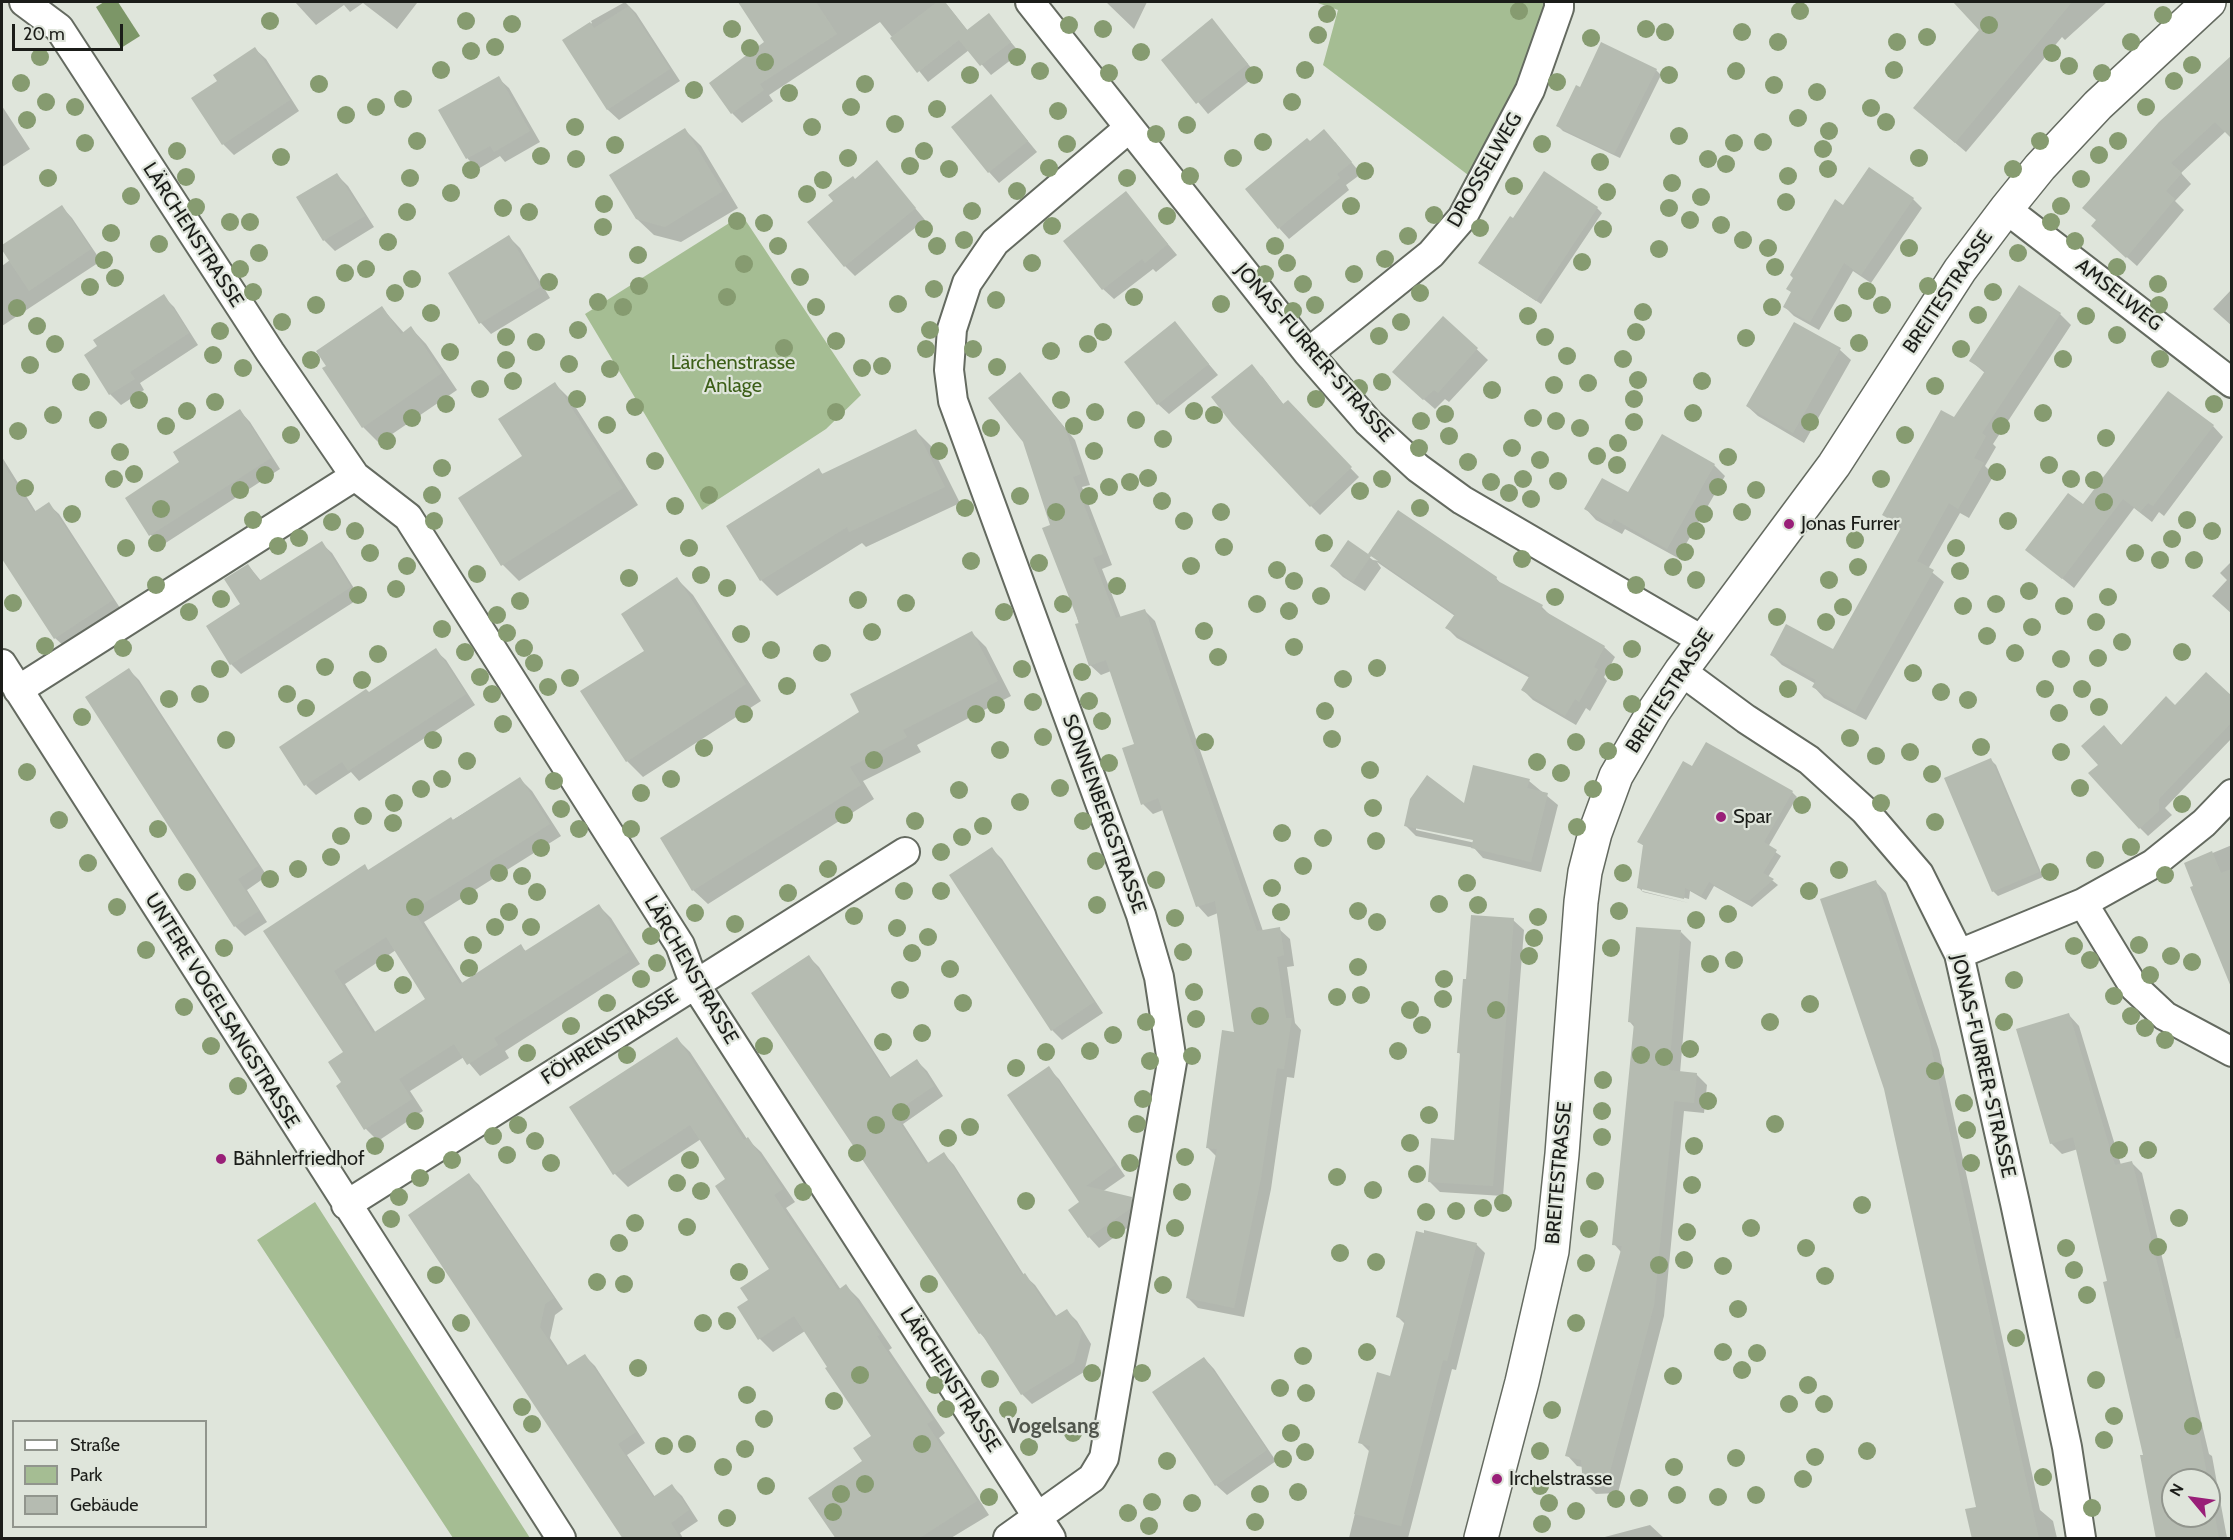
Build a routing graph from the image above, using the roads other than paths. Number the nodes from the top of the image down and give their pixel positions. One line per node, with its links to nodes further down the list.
1 (24, 2): 9 (street, LÄRCHENSTRASSE)
2 (1030, 2): 5 (street, JONAS-FURRER-STRASSE)
3 (1559, 2): 7 (street, DROSSELWEG)
4 (2209, 2): 6 (main road, BREITESTRASSE)
5 (1129, 128): 7 (street, JONAS-FURRER-STRASSE); 21 (street, SONNENBERGSTRASSE)
6 (2006, 208): 8 (street, AMSELWEG); 10 (main road, BREITESTRASSE)
7 (1308, 353): 10 (street, JONAS-FURRER-STRASSE)
8 (2232, 383)
9 (355, 476): 13 (street); 18 (street, LÄRCHENSTRASSE)
10 (1702, 640): 12 (main road, BREITESTRASSE)
11 (2, 664): 13 (street, UNTERE VOGELSANGSTRASSE)
12 (1681, 671): 17 (street, JONAS-FURRER-STRASSE); 24 (main road, BREITESTRASSE)
13 (18, 690): 20 (street, UNTERE VOGELSANGSTRASSE)
14 (2232, 794): 16 (street)
15 (905, 852): 18 (street, FÖHRENSTRASSE)
16 (2083, 903): 17 (street); 19 (street)
17 (1959, 954): 25 (street, JONAS-FURRER-STRASSE)
18 (694, 983): 20 (street, FÖHRENSTRASSE); 21 (street, LÄRCHENSTRASSE)
19 (2232, 1052)
20 (346, 1205): 22 (street, UNTERE VOGELSANGSTRASSE)
21 (1045, 1528): 23 (street, SONNENBERGSTRASSE)
22 (561, 1539)
23 (1008, 1539)
24 (1481, 1539)
25 (2081, 1539)

